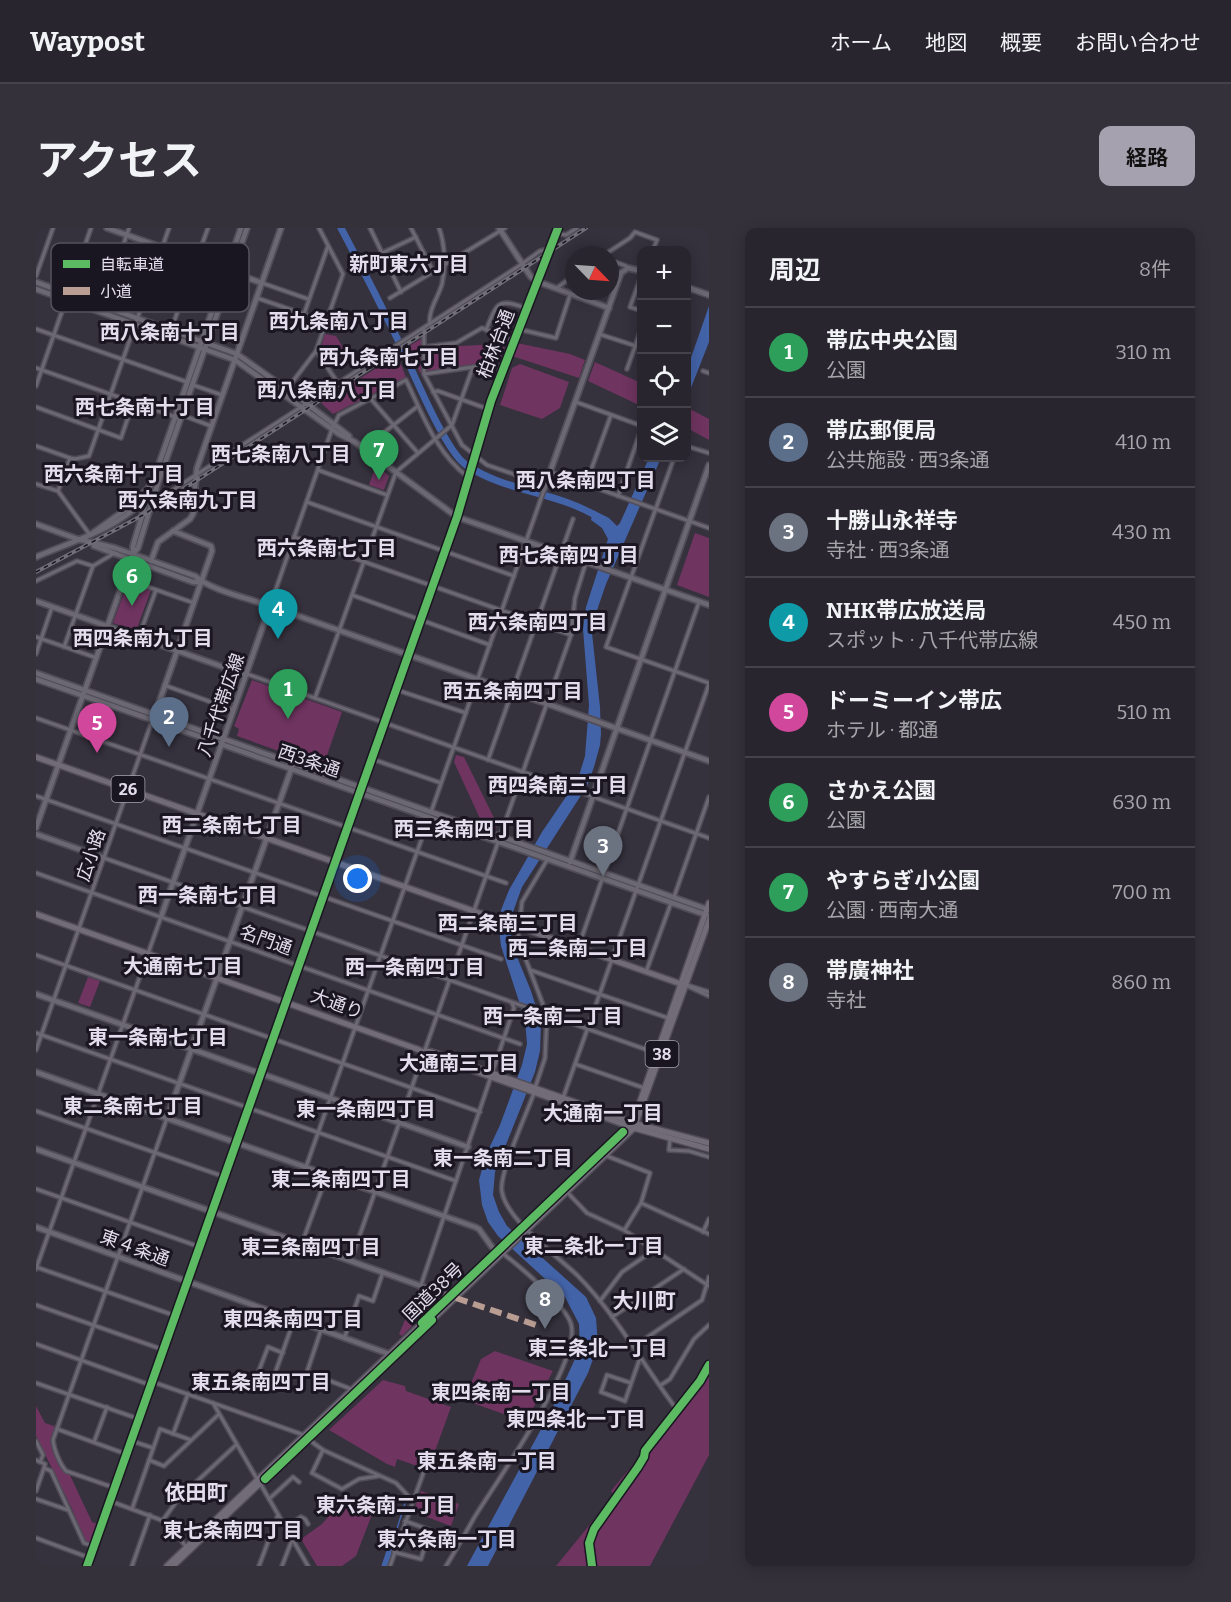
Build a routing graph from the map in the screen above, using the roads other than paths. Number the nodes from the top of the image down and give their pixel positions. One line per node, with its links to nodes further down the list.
1 (53, 228): 39 (street)
2 (91, 228): 21 (street)
3 (107, 228): 18 (street)
4 (129, 228): 18 (street)
5 (169, 228): 24 (street)
6 (208, 228): 25 (street)
7 (241, 228): 26 (street)
8 (247, 228): 27 (street)
9 (281, 228): 44 (street)
10 (319, 228): 28 (street)
11 (370, 228): 32 (street)
12 (411, 228): 20 (street)
13 (439, 228): 35 (street)
14 (577, 228): 17 (street)
15 (647, 228): 19 (street)
16 (502, 229): 34 (street); 35 (street)
17 (557, 230): 31 (street, 柏林台通)
18 (127, 235): 22 (street); 23 (street)
19 (644, 236): 29 (street); 30 (street)
20 (416, 237): 32 (street); 37 (street)
21 (86, 243)
22 (124, 243)
23 (150, 243)
24 (163, 243)
25 (203, 243)
26 (237, 243)
27 (241, 243)
28 (328, 246): 56 (street); 70 (street)
29 (618, 246)
30 (655, 246)
31 (549, 249): 34 (street); 41 (street, 柏林台通)
32 (382, 253): 50 (street)
33 (619, 263): 36 (street)
34 (522, 264): 41 (street); 71 (street)
35 (444, 266): 37 (street); 71 (street)
36 (628, 268): 38 (street); 60 (street)
37 (433, 271): 50 (street)
38 (637, 271)
39 (36, 276)
40 (249, 278): 44 (street)
41 (536, 281): 49 (street); 59 (street, 柏林台通)
42 (565, 281): 49 (street)
43 (36, 282): 48 (street)
44 (262, 283): 54 (street); 56 (street)
45 (637, 287): 61 (street)
46 (691, 288): 53 (street)
47 (36, 289): 51 (street)
48 (51, 289)
49 (556, 290): 52 (street)
50 (401, 292): 55 (street)
51 (51, 293)
52 (565, 293)
53 (709, 295)
54 (257, 298): 68 (street); 85 (street)
55 (390, 298)
56 (308, 299): 68 (street)
57 (568, 300): 74 (street)
58 (585, 300): 60 (street)
59 (525, 308): 74 (street, 柏林台通); 76 (street)
60 (609, 308): 77 (street)
61 (637, 309)
62 (62, 312): 78 (street)
63 (110, 312): 69 (street)
64 (116, 312): 69 (street)
65 (139, 312): 69 (street)
66 (178, 312): 75 (street)
67 (215, 312): 81 (street)
68 (304, 314): 70 (street)
69 (136, 321): 75 (street); 81 (street); 86 (street)
70 (327, 322): 84 (street)
71 (430, 324): 72 (street)
72 (423, 328): 83 (street); 96 (street)
73 (36, 329): 78 (street)
74 (517, 329): 79 (street, 柏林台通)
75 (171, 330): 81 (street)
76 (486, 330): 79 (street); 83 (street)
77 (599, 334): 82 (street); 105 (street)
78 (53, 336): 86 (street); 91 (street)
79 (513, 340): 88 (street, 柏林台通)
80 (637, 340): 82 (street)
81 (204, 344): 85 (street); 95 (street)
82 (635, 345): 90 (street)
83 (424, 347): 94 (street)
84 (316, 351): 96 (street); 98 (street)
85 (236, 357): 98 (street); 101 (street); 106 (street)
86 (123, 360): 95 (street); 100 (street)
87 (473, 366): 88 (street); 94 (street); 103 (street)
88 (503, 366): 109 (street, 柏林台通)
89 (36, 368): 91 (street)
90 (627, 369)
91 (42, 370): 97 (street); 100 (street)
92 (703, 371): 93 (street)
93 (709, 373)
94 (424, 374): 99 (street)
95 (190, 383): 101 (street); 111 (street)
96 (338, 383): 106 (street)
97 (36, 386)
98 (287, 389): 106 (street)
99 (433, 392): 103 (street); 116 (street)
100 (111, 394): 104 (street); 117 (street)
101 (222, 395): 114 (street)
102 (370, 398): 107 (street); 113 (street); 115 (street)
103 (462, 399): 109 (street); 116 (street)
104 (133, 402): 111 (street); 117 (street)
105 (576, 402): 110 (street); 130 (street)
106 (304, 405): 115 (street); 132 (street)
107 (418, 406): 113 (street); 118 (street)
108 (36, 407): 117 (street)
109 (488, 409): 126 (street, 柏林台通)
110 (611, 415): 112 (street); 136 (street)
111 (179, 417): 114 (street); 135 (street); 139 (street)
112 (637, 424)
113 (393, 425): 122 (street); 123 (street)
114 (212, 426): 132 (street)
115 (333, 426): 122 (street); 129 (street)
116 (449, 428): 118 (street); 126 (street)
117 (98, 429): 125 (street)
118 (436, 438): 123 (street); 133 (street)
119 (637, 441): 141 (street)
120 (36, 446): 125 (street)
121 (691, 447): 124 (street)
122 (364, 448): 131 (street)
123 (418, 453): 131 (street)
124 (709, 453)
125 (70, 458): 138 (street)
126 (474, 458): 133 (street, 柏林台通); 137 (street)
127 (673, 462): 144 (street)
128 (709, 465): 147 (street)
129 (318, 470): 140 (street); 142 (street)
130 (551, 471): 136 (street); 137 (street)
131 (396, 472): 140 (street); 145 (street)
132 (195, 475): 139 (street); 151 (street)
133 (470, 476): 145 (street, 柏林台通)
134 (36, 484): 138 (street)
135 (152, 484): 139 (street); 152 (street)
136 (586, 484): 141 (street)
137 (545, 487): 155 (street)
138 (58, 491): 152 (street)
139 (151, 494): 143 (street); 160 (street)
140 (387, 495): 149 (street)
141 (618, 496): 144 (street)
142 (307, 502): 149 (street); 153 (street)
143 (143, 506): 152 (street); 160 (street)
144 (656, 509): 147 (street); 167 (street)
145 (457, 517): 155 (street); 156 (street, 柏林台通)
146 (573, 519): 158 (street)
147 (689, 521): 150 (street); 172 (street)
148 (36, 524): 154 (street)
149 (376, 527): 156 (street); 162 (street)
150 (709, 528)
151 (172, 531): 161 (street); 169 (street)
152 (90, 535): 154 (street)
153 (294, 537): 162 (street); 179 (street)
154 (78, 539): 157 (street); 159 (street); 160 (street)
155 (526, 541): 158 (street); 165 (street)
156 (445, 551): 165 (street); 170 (street, 柏林台通)
157 (113, 554): 160 (street); 164 (street)
158 (561, 554): 163 (street); 183 (street)
159 (36, 557)
160 (132, 557): 161 (street); 166 (street); 169 (street)
161 (151, 561): 169 (street)
162 (363, 561): 170 (street); 173 (street)
163 (586, 562): 167 (street); 186 (street)
164 (93, 566): 168 (street); 181 (street)
165 (514, 576): 180 (street)
166 (124, 578): 171 (street); 184 (street)
167 (630, 578): 172 (street); 196 (street)
168 (36, 581)
169 (201, 582): 176 (street); 179 (street)
170 (433, 586): 180 (street); 182 (street, 柏林台通)
171 (156, 590): 176 (street); 188 (street)
172 (665, 590): 175 (street); 196 (street)
173 (352, 596): 182 (street); 185 (street)
174 (36, 601): 178 (street)
175 (699, 602): 177 (street); 197 (street)
176 (194, 603): 192 (street)
177 (709, 605)
178 (53, 606): 181 (street); 189 (street)
179 (270, 606): 185 (street); 199 (street, 八千代帯広線)
180 (502, 610): 183 (street); 190 (street)
181 (76, 615): 184 (street); 191 (street)
182 (421, 621): 190 (street); 194 (street, 柏林台通)
183 (537, 622): 186 (street); 206 (street)
184 (108, 626): 188 (street); 195 (street)
185 (339, 630): 194 (street); 207 (street)
186 (571, 634): 208 (street)
187 (36, 637): 189 (street)
188 (138, 637): 192 (street)
189 (41, 639): 191 (street); 193 (street)
190 (490, 645): 201 (street)
191 (64, 647): 195 (street)
192 (177, 651): 199 (street); 203 (street)
193 (36, 654)
194 (409, 655): 201 (street); 204 (street, 柏林台通)
195 (97, 658): 205 (street)
196 (641, 658): 197 (street); 215 (street)
197 (675, 671): 202 (street); 218 (street)
198 (36, 673): 205 (street, 西3条通)
199 (246, 674): 207 (street); 209 (street, 八千代帯広線)
200 (36, 679): 205 (street, 西3条通)
201 (478, 679): 206 (street); 210 (street)
202 (709, 684): 221 (street)
203 (164, 685): 209 (street); 211 (street)
204 (397, 690): 210 (street); 214 (street, 柏林台通)
205 (84, 692): 211 (street, 西3条通); 213 (street, 西3条通); 216 (street)
206 (513, 692): 208 (street); 225 (street)
207 (315, 698): 214 (street)
208 (547, 704): 215 (street); 230 (street)
209 (234, 710): 217 (street, 八千代帯広線)
210 (466, 713): 220 (street)
211 (155, 714): 213 (street, 広小路); 217 (street, 西3条通)
212 (36, 718): 216 (street)
213 (153, 720): 219 (street, 西3条通); 222 (street, 広小路)
214 (385, 723): 220 (street); 224 (street, 柏林台通)
215 (616, 728): 218 (street); 237 (street)
216 (71, 730): 222 (street); 228 (street)
217 (224, 738): 219 (street, 八千代帯広線); 227 (street, 西3条通)
218 (651, 740): 221 (street); 241 (street)
219 (222, 745): 229 (street, 西3条通); 231 (street, 八千代帯広線)
220 (453, 748): 225 (street); 232 (street)
221 (685, 753): 226 (street); 245 (street)
222 (141, 754): 231 (street); 234 (street, 広小路)
223 (36, 757): 228 (main road, 26)
224 (372, 759): 232 (street); 233 (street, 柏林台通)
225 (488, 760): 230 (street)
226 (709, 761)
227 (294, 763): 229 (street); 233 (street, 西3条通)
228 (58, 764): 234 (main road, 26); 239 (street)
229 (291, 770): 235 (street, 西3条通); 240 (street)
230 (523, 772): 237 (street); 251 (street)
231 (210, 778): 240 (street); 243 (street, 八千代帯広線)
232 (442, 783): 242 (street)
233 (362, 787): 235 (street, 柏林台通); 242 (street, 西3条通)
234 (128, 789): 243 (main road, 26); 246 (street, 広小路)
235 (360, 794): 244 (street, 西3条通); 248 (street, 柏林台通)
236 (36, 796): 239 (street)
237 (593, 796): 241 (street); 259 (street)
238 (709, 796): 249 (street)
239 (46, 799): 246 (street); 247 (street)
240 (279, 803): 248 (street); 252 (street)
241 (627, 809): 245 (street); 264 (street)
242 (432, 812): 244 (street); 251 (street, 西3条通)
243 (197, 814): 252 (main road, 26); 255 (street, 八千代帯広線)
244 (429, 818): 254 (street, 西3条通); 256 (street)
245 (661, 821): 249 (street); 269 (street)
246 (116, 823): 255 (street); 257 (street, 広小路)
247 (36, 828)
248 (348, 828): 256 (street); 260 (street, 柏林台通)
249 (696, 833): 253 (street); 274 (street)
250 (36, 834): 257 (street)
251 (501, 836): 254 (street); 259 (street, 西3条通)
252 (267, 838): 260 (main road, 26); 262 (street)
253 (709, 838)
254 (498, 843): 258 (street, 西3条通); 265 (street)
255 (185, 847): 262 (street); 267 (street, 八千代帯広線)
256 (417, 852): 265 (street); 270 (street)
257 (104, 858): 267 (street); 272 (street, 広小路)
258 (545, 859): 261 (street, 西3条通); 282 (street)
259 (570, 861): 261 (street); 264 (street, 西3条通)
260 (336, 862): 270 (main road, 26); 273 (street, 柏林台通)
261 (568, 867): 266 (street, 西3条通)
262 (254, 872): 273 (street); 276 (street)
263 (36, 873): 272 (street, 名門通)
264 (604, 873): 266 (street); 269 (street, 西3条通)
265 (486, 876): 268 (street); 277 (street)
266 (602, 879): 271 (street, 西3条通); 287 (street)
267 (173, 883): 276 (street); 280 (street, 八千代帯広線)
268 (507, 883)
269 (639, 885): 271 (street); 274 (street, 西3条通)
270 (405, 887): 277 (main road, 26); 281 (street)
271 (636, 891): 275 (street, 西3条通); 292 (street)
272 (92, 893): 280 (street, 名門通); 283 (street, 広小路)
273 (324, 896): 281 (street); 284 (street, 柏林台通)
274 (674, 897): 275 (street); 278 (street, 西3条通)
275 (671, 903): 278 (street, 西3条通); 296 (street)
276 (242, 907): 284 (street); 285 (street)
277 (474, 910): 282 (main road, 26); 286 (street)
278 (708, 912): 299 (highway, 国道38号 / 38)
279 (36, 914): 283 (highway, 大通り)
280 (161, 917): 285 (street, 名門通); 288 (street)
281 (392, 921): 286 (street); 290 (street)
282 (517, 926): 287 (main road, 26); 295 (street)
283 (79, 929): 288 (highway, 大通り); 293 (street, 広小路)
284 (311, 932): 290 (street); 294 (street, 柏林台通)
285 (230, 941): 294 (street, 名門通); 297 (street)
286 (462, 946): 291 (street); 298 (street)
287 (578, 948): 292 (main road, 26)
288 (148, 954): 297 (highway, 大通り); 300 (street)
289 (36, 955): 293 (street)
290 (381, 956): 298 (street); 301 (street)
291 (501, 959)
292 (612, 960): 296 (main road, 26); 303 (street)
293 (66, 965): 300 (street); 305 (street, 広小路)
294 (299, 966): 301 (street, 名門通); 306 (street, 柏林台通)
295 (530, 970): 303 (street); 310 (street)
296 (646, 972): 299 (main road, 26)
297 (217, 978): 306 (highway, 大通り); 308 (street)
298 (450, 980): 307 (street); 309 (street)
299 (683, 985): 304 (street); 311 (highway, 国道38号 / 38); 342 (highway, 国道38号 / 38)
300 (135, 990): 308 (street); 312 (street)
301 (368, 991): 309 (street, 名門通); 313 (street)
302 (36, 994): 305 (street)
303 (600, 994): 311 (street); 314 (street)
304 (709, 994)
305 (53, 1000): 312 (street); 316 (street, 広小路)
306 (287, 1002): 313 (highway, 大通り); 318 (street, 柏林台通)
307 (511, 1002): 310 (street); 317 (street)
308 (204, 1015): 318 (street); 320 (street)
309 (437, 1015): 317 (street, 名門通); 322 (street)
310 (547, 1015): 314 (street); 333 (street)
311 (669, 1019): 323 (highway, 国道38号 / 38)
312 (123, 1024): 320 (street); 324 (street)
313 (356, 1027): 322 (highway, 大通り); 325 (street)
314 (588, 1029): 323 (street); 326 (street)
315 (36, 1033): 316 (street)
316 (41, 1035): 321 (street, 広小路); 324 (street)
317 (504, 1038): 319 (street, 名門通); 329 (street)
318 (273, 1039): 325 (street); 328 (street, 柏林台通)
319 (520, 1044)
320 (192, 1049): 328 (street); 330 (street)
321 (36, 1050)
322 (424, 1051): 329 (highway, 大通り); 331 (street)
323 (657, 1053): 332 (highway, 国道38号 / 38)
324 (110, 1060): 330 (street); 334 (street)
325 (342, 1063): 331 (street); 335 (street)
326 (575, 1064): 332 (street); 336 (street)
327 (36, 1071): 334 (street)
328 (262, 1073): 335 (street); 337 (street, 柏林台通)
329 (493, 1075): 333 (highway, 大通り); 339 (street)
330 (179, 1084): 337 (street); 340 (street)
331 (411, 1088): 339 (street); 341 (street)
332 (644, 1088): 342 (highway, 国道38号 / 38)
333 (532, 1089): 336 (highway, 大通り); 342 (highway, 大通り); 371 (street)
334 (98, 1094): 340 (street); 343 (street)
335 (330, 1098): 341 (street); 344 (street)
336 (563, 1098): 342 (highway, 大通り)
337 (249, 1108): 344 (street); 346 (street, 柏林台通)
338 (36, 1111): 343 (street)
339 (480, 1112): 348 (street)
340 (167, 1118): 346 (street); 351 (street)
341 (399, 1122): 348 (street); 353 (street)
342 (633, 1125): 345 (highway); 347 (highway); 352 (highway, 国道38号 / 38); 371 (highway, 国道38号 / 38)
343 (86, 1128): 351 (street); 355 (street)
344 (318, 1133): 353 (street); 356 (street)
345 (670, 1138): 350 (highway); 354 (street)
346 (236, 1143): 356 (street); 358 (street, 柏林台通)
347 (709, 1143)
348 (468, 1147): 359 (street)
349 (36, 1149): 355 (street)
350 (709, 1149)
351 (155, 1152): 358 (street); 360 (street)
352 (607, 1156): 363 (highway, 国道38号 / 38); 365 (street)
353 (387, 1157): 359 (street); 362 (street)
354 (709, 1157)
355 (74, 1162): 360 (street); 364 (street)
356 (306, 1167): 357 (street)
357 (327, 1175): 362 (street); 376 (street)
358 (225, 1177): 366 (street, 柏林台通)
359 (456, 1181): 367 (street)
360 (143, 1187): 366 (street); 369 (street)
361 (36, 1189): 364 (street)
362 (375, 1192): 367 (street); 381 (street)
363 (567, 1192): 371 (highway, 国道38号 / 38); 372 (street)
364 (61, 1198): 369 (street); 373 (street)
365 (641, 1203): 372 (street); 374 (street)
366 (213, 1212): 376 (street); 377 (street, 柏林台通)
367 (445, 1216): 379 (street); 387 (street)
368 (709, 1220): 374 (street)
369 (131, 1222): 377 (street); 380 (street)
370 (36, 1227): 373 (street, 東４条通)
371 (524, 1229): 379 (highway, 国道38号 / 38); 391 (street)
372 (624, 1230): 378 (street)
373 (49, 1232): 380 (street, 東４条通); 382 (street)
374 (703, 1232): 375 (street)
375 (709, 1234)
376 (302, 1243): 381 (street)
377 (200, 1247): 386 (street, 柏林台通)
378 (654, 1250): 383 (street); 391 (street)
379 (499, 1253): 390 (highway, 国道38号 / 38); 465 (street)
380 (118, 1256): 386 (street, 東４条通); 389 (street)
381 (351, 1260): 384 (street)
382 (36, 1268): 389 (street)
383 (684, 1269): 388 (street); 394 (street)
384 (383, 1272): 387 (street); 399 (street)
385 (709, 1277): 388 (street)
386 (188, 1281): 393 (street, 柏林台通); 395 (street, 東４条通)
387 (421, 1285): 390 (street)
388 (708, 1285): 401 (street)
389 (106, 1291): 393 (street); 396 (street)
390 (453, 1297): 404 (highway, 国道38号 / 38)
391 (600, 1301): 394 (street)
392 (36, 1305): 396 (street)
393 (176, 1316): 402 (street, 柏林台通)
394 (612, 1317): 401 (street)
395 (294, 1319): 398 (street, 東４条通); 403 (street)
396 (94, 1325): 402 (street); 406 (street)
397 (709, 1325): 410 (street)
398 (322, 1328): 399 (street, 東４条通); 411 (street)
399 (345, 1336): 404 (street, 東４条通)
400 (36, 1344): 406 (street)
401 (633, 1347): 405 (street)
402 (164, 1350): 408 (street, 柏林台通)
403 (283, 1353): 403 (street)
404 (392, 1355): 411 (highway, 国道38号 / 38); 421 (highway, 国道38号 / 38)
405 (640, 1357): 409 (street); 410 (street)
406 (82, 1360): 408 (street); 413 (street)
407 (36, 1383): 413 (street)
408 (152, 1383): 412 (street); 418 (street, 柏林台通)
409 (631, 1383): 409 (street)
410 (661, 1385): 416 (street)
411 (352, 1390): 421 (highway, 国道38号 / 38)
412 (188, 1394): 414 (street); 420 (street)
413 (70, 1395): 415 (street); 419 (street)
414 (213, 1403): 417 (street); 421 (street)
415 (107, 1407): 418 (street); 425 (street)
416 (678, 1411)
417 (219, 1414): 422 (street); 426 (street)
418 (139, 1419): 424 (street, 柏林台通)
419 (57, 1429): 425 (street); 437 (street)
420 (173, 1434): 422 (street); 427 (street)
421 (306, 1437): 428 (street); 435 (highway, 国道38号 / 38)
422 (191, 1440): 430 (street)
423 (36, 1441): 431 (street)
424 (132, 1441): 427 (street); 429 (street, 柏林台通)
425 (94, 1442): 429 (street)
426 (236, 1445): 435 (street); 447 (street)
427 (153, 1449): 430 (street)
428 (323, 1450): 434 (street); 434 (street)
429 (127, 1454): 437 (street, 柏林台通)
430 (149, 1460): 443 (street)
431 (38, 1461): 432 (street)
432 (44, 1468): 438 (street); 444 (street)
433 (424, 1470): 442 (street)
434 (380, 1476): 442 (street)
435 (259, 1482): 440 (street); 454 (highway, 国道38号 / 38); 461 (highway, 国道38号 / 38)
436 (299, 1482): 440 (street)
437 (115, 1488): 441 (street, 柏林台通)
438 (36, 1491)
439 (36, 1499): 444 (street)
440 (269, 1499): 446 (street)
441 (110, 1501): 443 (street); 453 (street, 柏林台通)
442 (413, 1501): 448 (street)
443 (132, 1509): 445 (street)
444 (68, 1510): 453 (street)
445 (150, 1515): 447 (street); 459 (street)
446 (278, 1515): 450 (street); 462 (street)
447 (163, 1520): 454 (street)
448 (405, 1521): 455 (street); 455 (street)
449 (308, 1524): 450 (street)
450 (285, 1529): 452 (street)
451 (36, 1538): 456 (street)
452 (292, 1540): 457 (street); 463 (street)
453 (94, 1547): 456 (street, 柏林台通)
454 (186, 1547): 460 (highway, 国道38号 / 38)
455 (394, 1552): 464 (street)
456 (90, 1558): 458 (street, 柏林台通)
457 (306, 1565)
458 (87, 1566)
459 (132, 1566)
460 (167, 1566)
461 (173, 1566)
462 (259, 1566)
463 (282, 1566)
464 (390, 1566)
465 (446, 1566)

